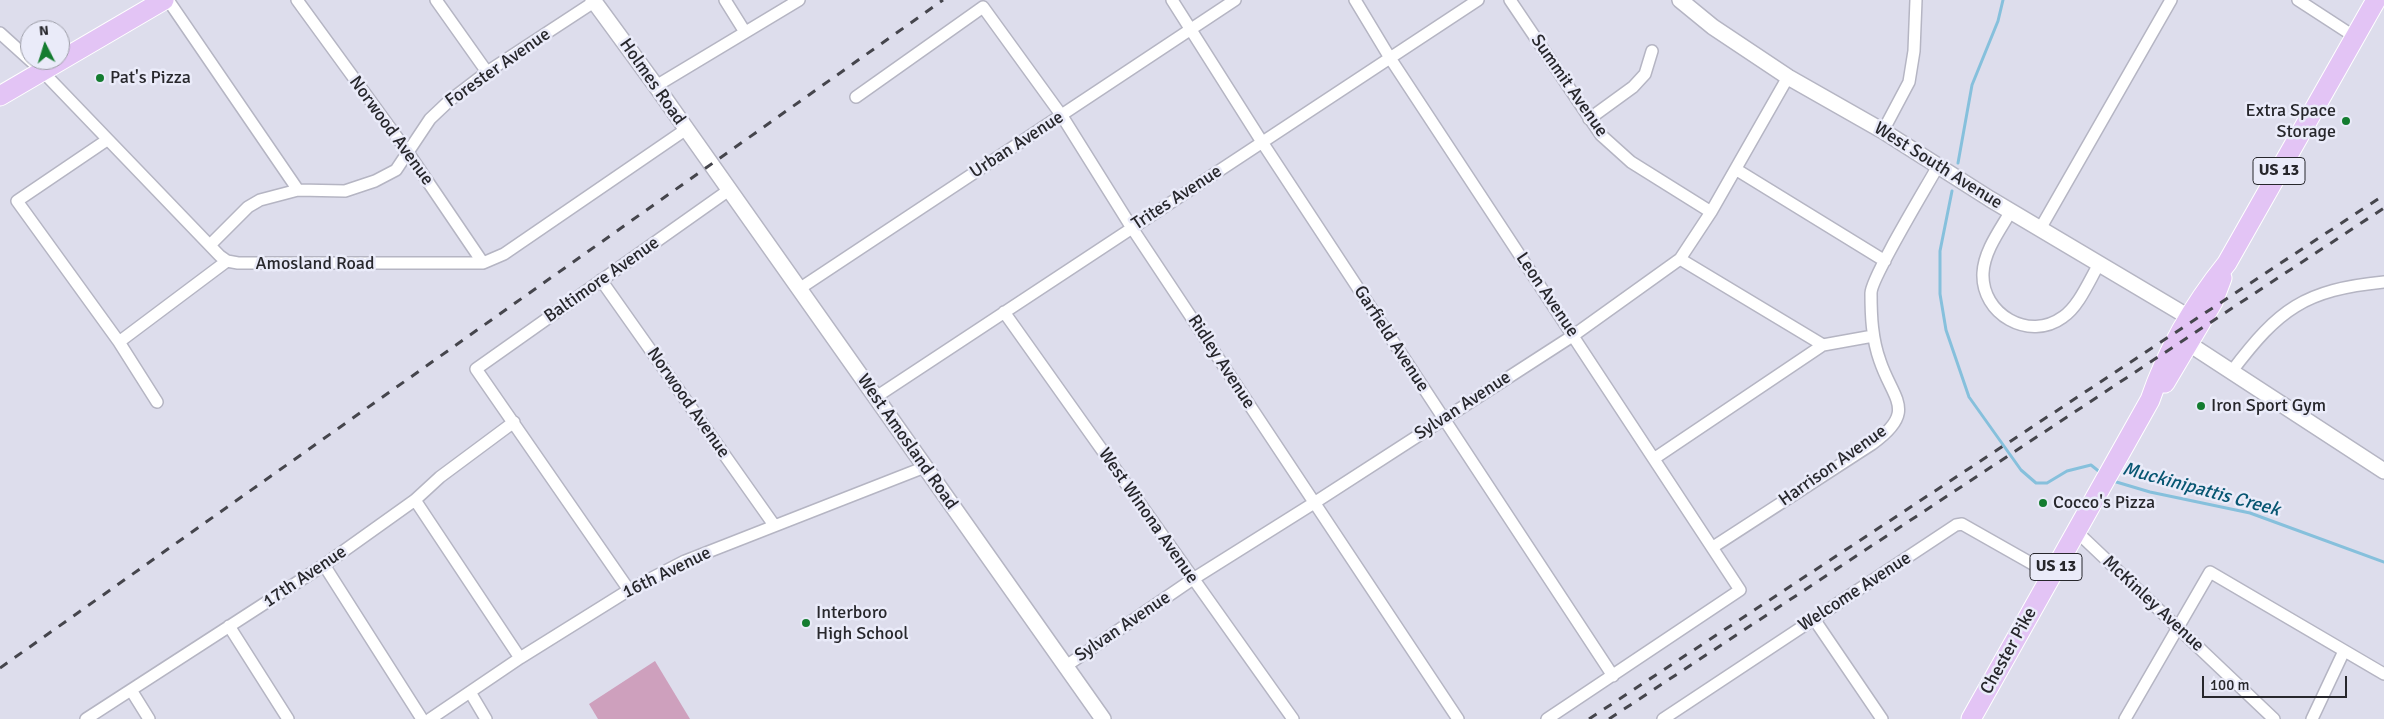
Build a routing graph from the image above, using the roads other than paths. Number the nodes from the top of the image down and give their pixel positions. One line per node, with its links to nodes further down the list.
1 (164, 0): 24 (main road)
2 (168, 0): 40 (street)
3 (297, 0): 36 (street, Norwood Avenue)
4 (436, 0): 25 (street)
5 (725, 0): 19 (street)
6 (799, 0): 19 (street)
7 (1172, 0): 18 (street, Garfield Avenue)
8 (1235, 0): 18 (street, Urban Avenue)
9 (1355, 0): 23 (street, Leon Avenue)
10 (1478, 0): 23 (street, Trites Avenue)
11 (1510, 0): 31 (street, Summit Avenue)
12 (1680, 0): 26 (street, West South Avenue)
13 (1916, 0): 33 (street)
14 (2171, 0): 45 (street)
15 (2298, 0): 21 (street)
16 (2376, 0): 21 (main road, Chester Pike / US 13)
17 (593, 1): 25 (street, Forester Avenue); 27 (street, Holmes Road)
18 (1192, 28): 30 (street, Urban Avenue); 35 (street, Garfield Avenue)
19 (745, 32): 27 (street)
20 (0, 33): 24 (street)
21 (2355, 37): 56 (main road, Chester Pike / US 13)
22 (1652, 51): 31 (street)
23 (1390, 58): 35 (street, Trites Avenue); 57 (street, Leon Avenue)
24 (42, 71): 28 (main road); 34 (street)
25 (487, 72): 36 (street, Forester Avenue)
26 (1788, 77): 33 (street, West South Avenue); 39 (street, Sylvan Avenue)
27 (656, 86): 32 (street, Holmes Road)
28 (0, 96)
29 (856, 97): 30 (street, Ridley Avenue)
30 (1062, 116): 44 (street, Ridley Avenue); 54 (street, Urban Avenue)
31 (1589, 119): 43 (street, Summit Avenue)
32 (685, 130): 37 (street, Holmes Road); 50 (street, Amosland Road)
33 (1883, 131): 38 (street, West South Avenue)
34 (107, 140): 46 (street); 60 (street)
35 (1262, 142): 44 (street, Trites Avenue); 65 (street, Garfield Avenue)
36 (407, 151): 40 (street, Forester Avenue); 50 (street, Norwood Avenue)
37 (711, 165): 41 (street, West Amosland Road)
38 (1938, 166): 42 (street, West South Avenue); 49 (street, Harrison Avenue)
39 (1736, 170): 43 (street, Sylvan Avenue); 49 (street)
40 (298, 190): 46 (street, Forester Avenue)
41 (729, 190): 52 (street, Baltimore Avenue); 54 (street, West Amosland Road)
42 (2011, 211): 45 (street, West South Avenue); 51 (street)
43 (1711, 212): 47 (street, Sylvan Avenue)
44 (1132, 228): 55 (street, Trites Avenue); 71 (street, Ridley Avenue)
45 (2040, 229): 51 (street, West South Avenue)
46 (210, 245): 48 (street)
47 (1680, 259): 57 (street, Sylvan Avenue); 61 (street)
48 (227, 261): 50 (street, Amosland Road); 60 (street)
49 (1885, 261): 58 (street, Harrison Avenue)
50 (483, 263)
51 (2099, 264): 56 (street, West South Avenue)
52 (601, 280): 66 (street, Baltimore Avenue); 72 (street, Norwood Avenue)
53 (2384, 282): 62 (street)
54 (799, 289): 63 (street, West Amosland Road)
55 (1004, 312): 63 (street, Trites Avenue); 77 (street, West Winona Avenue)
56 (2195, 321): 59 (main road, Chester Pike / US 13)
57 (1574, 335): 65 (street, Sylvan Avenue); 67 (street, Leon Avenue)
58 (1873, 336): 61 (street); 74 (street, Harrison Avenue)
59 (2184, 340): 62 (street); 73 (main road, Chester Pike / US 13)
60 (119, 342): 64 (street)
61 (1823, 345): 67 (street)
62 (2232, 371): 69 (street)
63 (876, 398): 68 (street, West Amosland Road)
64 (157, 402)
65 (1444, 418): 71 (street, Sylvan Avenue); 86 (street, Garfield Avenue)
66 (514, 422): 70 (street, 17th Avenue); 78 (street)
67 (1655, 458): 74 (street, Leon Avenue)
68 (925, 467): 72 (street, 16th Avenue); 84 (street, West Amosland Road)
69 (2384, 471)
70 (415, 500): 75 (street, 17th Avenue); 83 (street)
71 (1314, 503): 77 (street, Sylvan Avenue); 97 (street, Ridley Avenue)
72 (774, 525): 78 (street, 16th Avenue)
73 (2076, 531): 76 (main road, Chester Pike / US 13); 81 (street, McKinley Avenue)
74 (1713, 547): 86 (street, Leon Avenue)
75 (324, 565): 80 (street, 17th Avenue); 92 (street)
76 (2052, 575): 79 (street, Welcome Avenue); 101 (main road, Chester Pike / US 13)
77 (1193, 579): 84 (street, Sylvan Avenue); 96 (street, West Winona Avenue)
78 (629, 590): 83 (street, 16th Avenue)
79 (1814, 619): 99 (street, Welcome Avenue); 100 (street)
80 (229, 626): 87 (street, 17th Avenue); 91 (street)
81 (2177, 626): 82 (street); 102 (street); 103 (street, McKinley Avenue)
82 (2344, 651): 85 (street); 104 (street)
83 (520, 658): 88 (street, 16th Avenue)
84 (1066, 666): 95 (street, West Amosland Road)
85 (2384, 674)
86 (1613, 676): 98 (street)
87 (131, 690): 89 (street, 17th Avenue); 90 (street)
88 (470, 692): 93 (street, 16th Avenue); 94 (street)
89 (86, 719)
90 (150, 719)
91 (288, 719)
92 (422, 719)
93 (430, 719)
94 (486, 719)
95 (1103, 719)
96 (1293, 719)
97 (1458, 719)
98 (1547, 719)
99 (1663, 719)
100 (1882, 719)
101 (1971, 719)
102 (2125, 719)
103 (2274, 719)
104 (2312, 719)

